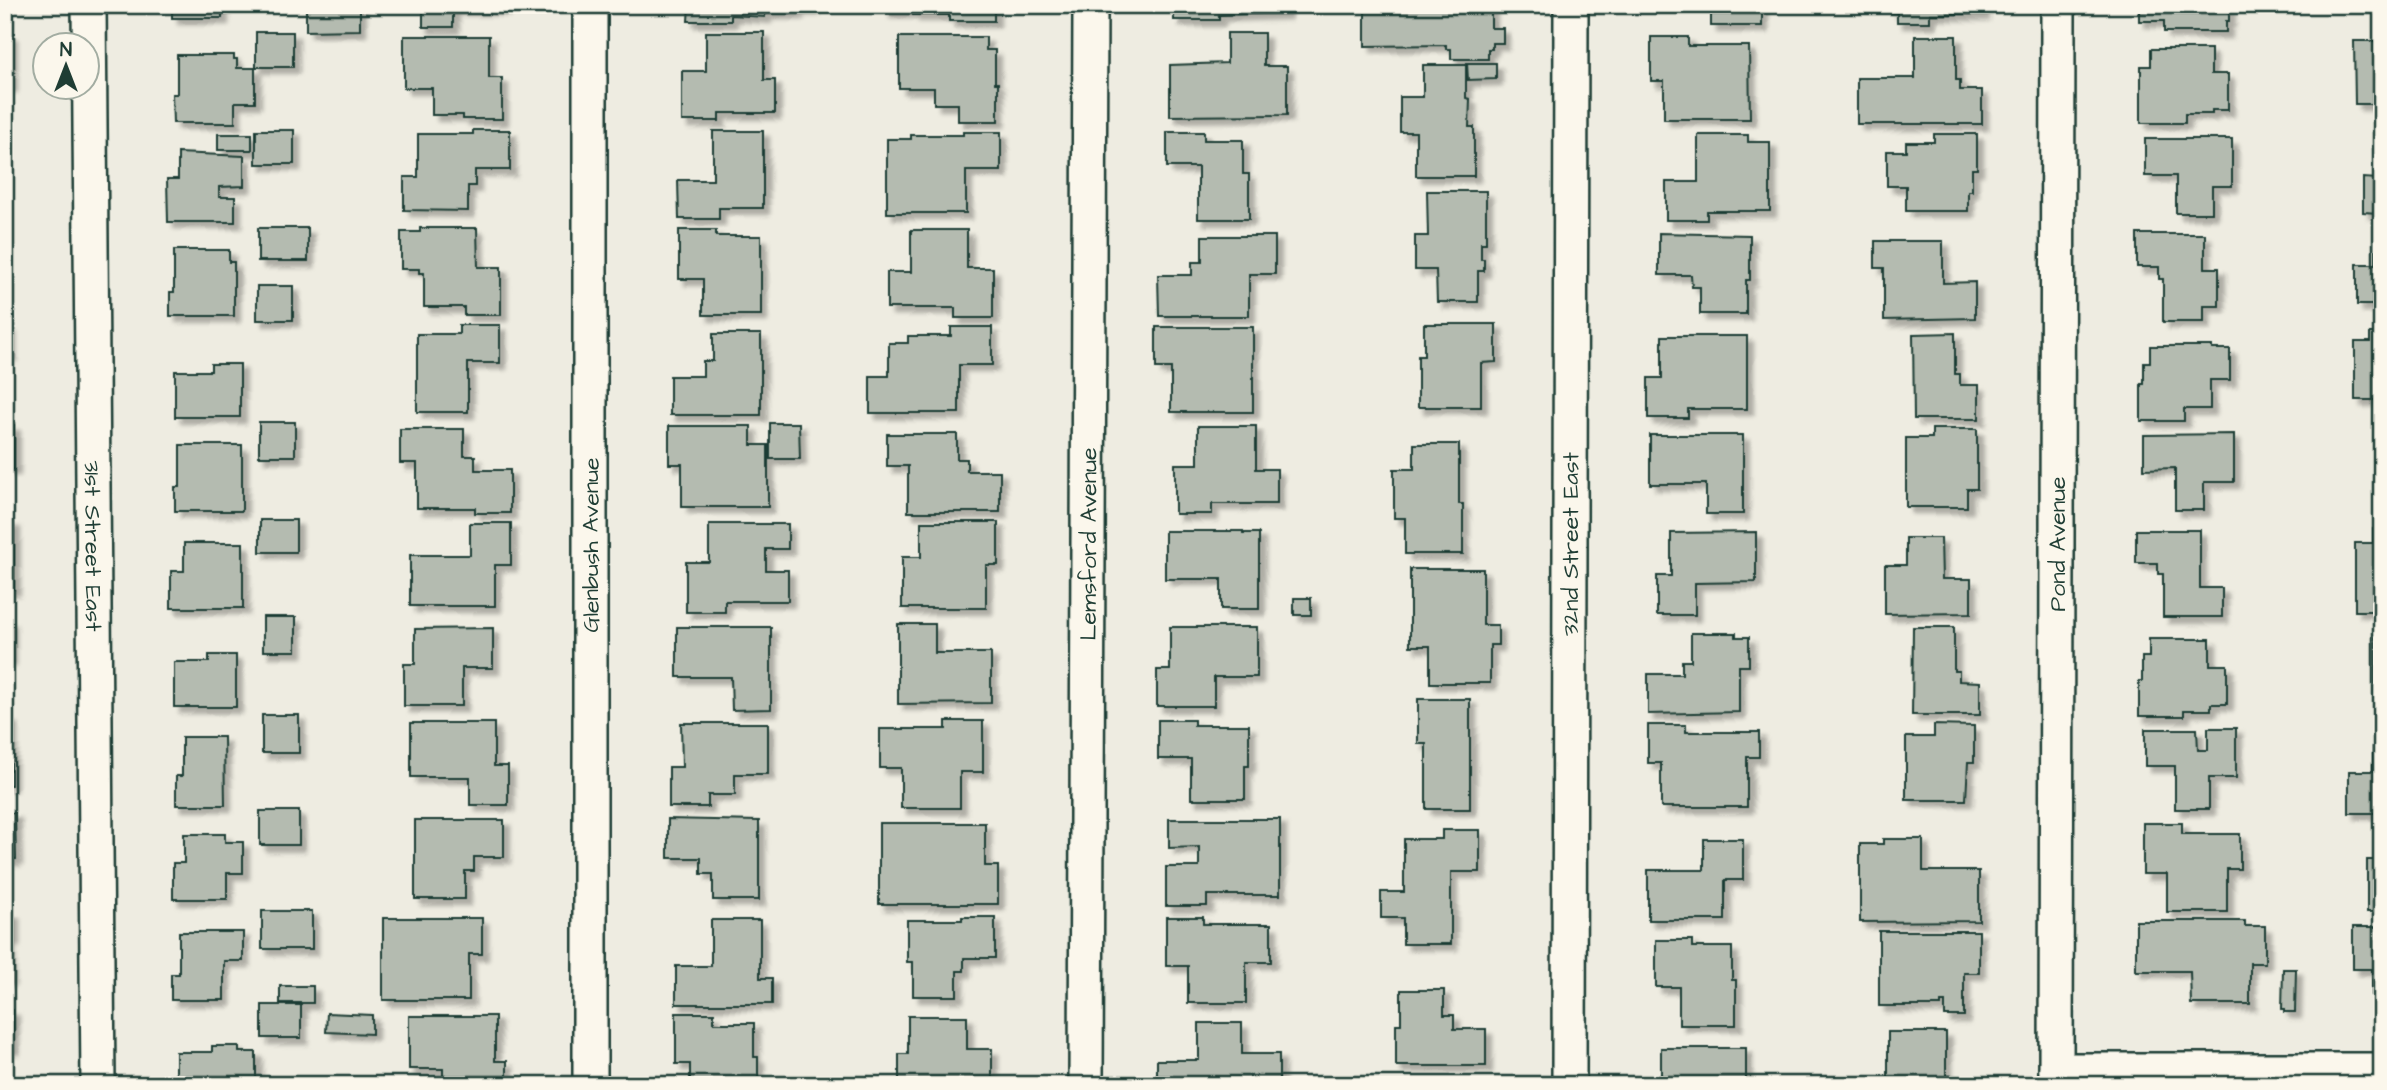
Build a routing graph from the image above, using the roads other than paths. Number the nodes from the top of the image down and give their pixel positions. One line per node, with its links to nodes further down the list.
1 (89, 5): 8 (street, 31st Street East)
2 (590, 5): 9 (street, Glenbush Avenue)
3 (1090, 5): 10 (street, Lemsford Avenue)
4 (1571, 5): 11 (street, 32nd Street East)
5 (2058, 5): 7 (street, Pond Avenue)
6 (2382, 1070): 7 (street)
7 (2056, 1078)
8 (98, 1085)
9 (590, 1085)
10 (1086, 1085)
11 (1569, 1085)

